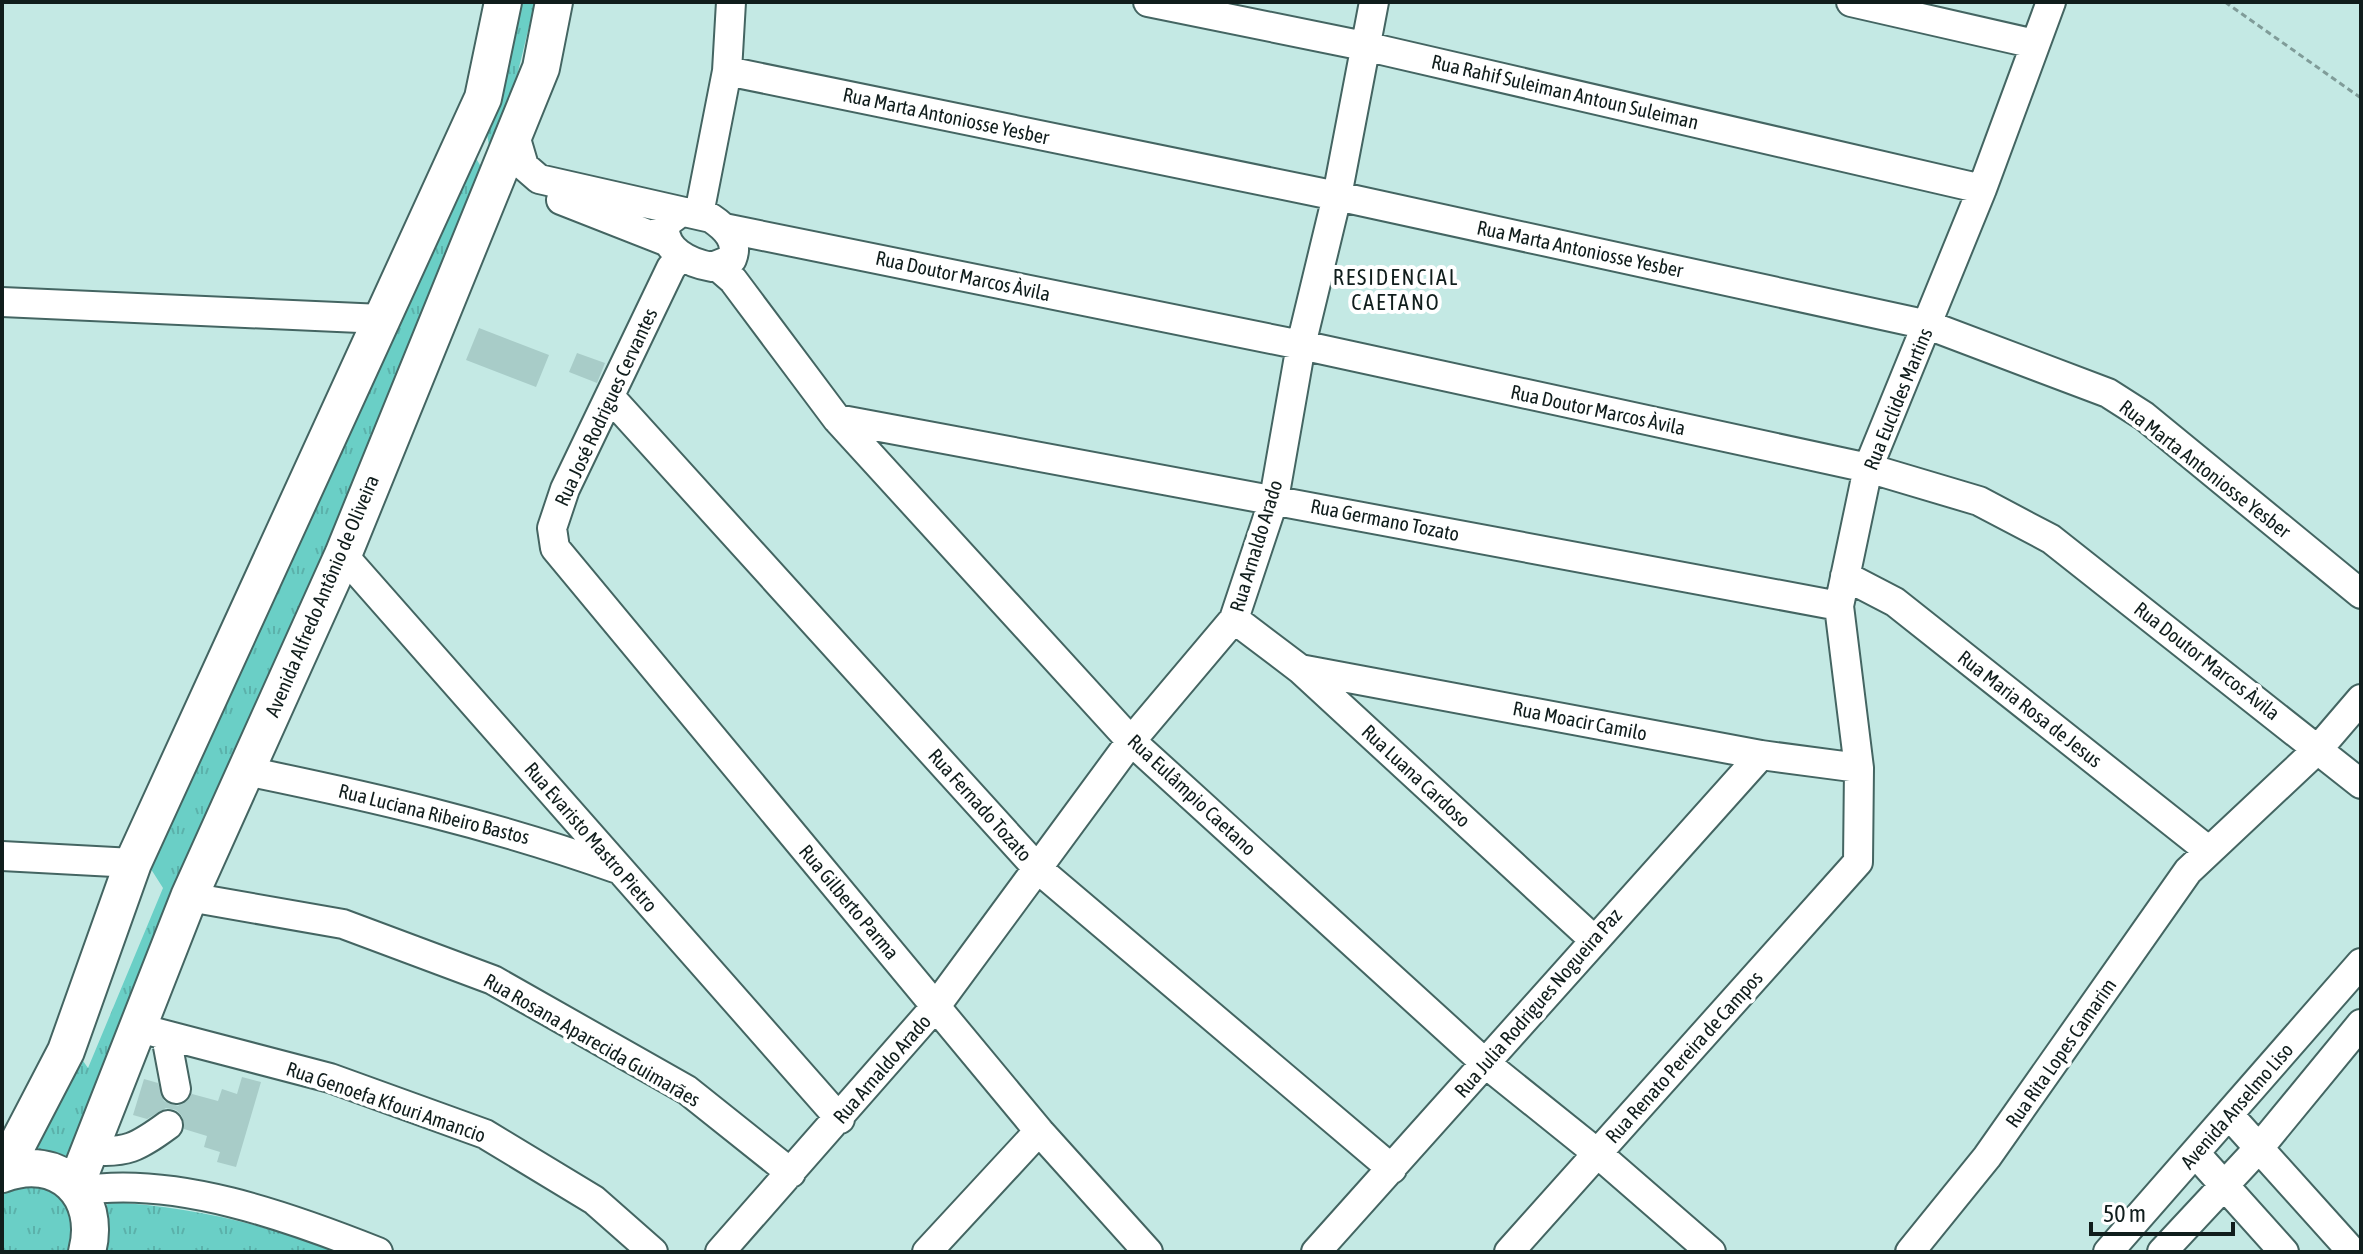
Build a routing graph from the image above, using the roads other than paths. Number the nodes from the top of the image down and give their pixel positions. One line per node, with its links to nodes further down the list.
1 (503, 2): 11 (main road)
2 (554, 2): 12 (main road, Avenida Alfredo Antônio de Oliveira)
3 (731, 2): 10 (street)
4 (1148, 2): 9 (street, Rua Rahif Suleiman Antoun Suleiman)
5 (1374, 2): 9 (street, Rua Arnaldo Arado)
6 (1851, 2): 8 (street)
7 (2051, 2): 8 (street, Rua Euclides Martins)
8 (2035, 44): 14 (street, Rua Euclides Martins)
9 (1364, 46): 14 (street, Rua Rahif Suleiman Antoun Suleiman); 15 (street, Rua Arnaldo Arado)
10 (727, 71): 15 (street, Rua Marta Antoniosse Yesber); 16 (street)
11 (483, 98): 13 (main road); 20 (main road)
12 (514, 132): 13 (main road, Avenida Alfredo Antônio de Oliveira); 16 (street)
13 (498, 172): 18 (street); 27 (main road, Avenida Alfredo Antônio de Oliveira)
14 (1982, 189): 21 (street, Rua Euclides Martins)
15 (1337, 196): 21 (street, Rua Marta Antoniosse Yesber); 22 (street, Rua Arnaldo Arado)
16 (693, 211): 17 (street); 18 (street, Rua José Rodrigues Cervantes)
17 (730, 251): 18 (street); 22 (street, Rua Doutor Marcos Àvila); 24 (street, Rua Eulâmpio Caetano)
18 (673, 254): 23 (street, Rua José Rodrigues Cervantes)
19 (2, 302): 20 (street)
20 (382, 319): 25 (main road)
21 (1928, 325): 26 (street, Rua Euclides Martins); 32 (street, Rua Marta Antoniosse Yesber)
22 (1301, 345): 26 (street, Rua Doutor Marcos Àvila); 28 (street, Rua Arnaldo Arado)
23 (611, 398): 29 (street, Rua José Rodrigues Cervantes); 48 (street, Rua Fernado Tozato)
24 (837, 419): 28 (street, Rua Germano Tozato); 37 (street, Rua Eulâmpio Caetano)
25 (327, 445): 27 (main road); 46 (main road)
26 (1868, 468): 31 (street, Rua Euclides Martins); 38 (street, Rua Doutor Marcos Àvila)
27 (377, 471): 30 (main road, Avenida Alfredo Antônio de Oliveira)
28 (1274, 499): 33 (street, Rua Germano Tozato); 34 (street, Rua Arnaldo Arado)
29 (555, 548): 53 (street, Rua Gilberto Parma)
30 (343, 555): 41 (main road, Avenida Alfredo Antônio de Oliveira); 47 (street, Rua Evaristo Mastro Pietro)
31 (1845, 576): 33 (street, Rua Euclides Martins); 43 (street, Rua Maria Rosa de Jesus)
32 (2361, 594)
33 (1839, 606): 40 (street, Rua Euclides Martins)
34 (1234, 619): 35 (street, Rua Luana Cardoso); 37 (street, Rua Arnaldo Arado)
35 (1300, 669): 39 (street, Rua Moacir Camilo); 50 (street, Rua Luana Cardoso)
36 (2361, 699): 38 (street, Rua Rita Lopes Camarim)
37 (1131, 741): 48 (street, Rua Arnaldo Arado); 57 (street, Rua Eulâmpio Caetano)
38 (2319, 748): 42 (street, Rua Doutor Marcos Àvila); 43 (street, Rua Rita Lopes Camarim)
39 (1761, 755): 40 (street, Rua Moacir Camilo); 50 (street, Rua Julia Rodrigues Nogueira Paz)
40 (1859, 768): 45 (street, Rua Euclides Martins)
41 (246, 771): 47 (street, Rua Luciana Ribeiro Bastos); 49 (main road, Avenida Alfredo Antônio de Oliveira)
42 (2361, 784)
43 (2209, 851): 82 (street, Rua Rita Lopes Camarim)
44 (2, 856): 46 (street)
45 (1858, 862): 65 (street, Rua Renato Pereira de Campos)
46 (133, 863): 69 (main road)
47 (619, 869): 60 (street, Rua Evaristo Mastro Pietro)
48 (1038, 869): 53 (street, Rua Arnaldo Arado); 67 (street, Rua Fernado Tozato)
49 (189, 897): 56 (main road, Avenida Alfredo Antônio de Oliveira); 68 (street, Rua Rosana Aparecida Guimarães)
50 (1593, 939): 57 (street, Rua Julia Rodrigues Nogueira Paz)
51 (2361, 963): 52 (street, Avenida Anselmo Liso)
52 (2333, 994): 54 (street); 59 (street, Avenida Anselmo Liso)
53 (936, 1006): 60 (street, Rua Arnaldo Arado); 62 (street, Rua Gilberto Parma)
54 (2361, 1015)
55 (2361, 1024): 63 (street, Avenida Anselmo Liso)
56 (151, 1032): 58 (street); 64 (main road, Avenida Alfredo Antônio de Oliveira); 76 (street, Rua Genoefa Kfouri Amancio)
57 (1485, 1063): 65 (street, Rua Eulâmpio Caetano); 67 (street, Rua Julia Rodrigues Nogueira Paz)
58 (176, 1089)
59 (2230, 1116): 63 (street); 66 (street, Avenida Anselmo Liso)
60 (840, 1119): 68 (street, Rua Arnaldo Arado)
61 (168, 1125): 64 (street)
62 (1039, 1131): 73 (street, Rua Gilberto Parma); 78 (street)
63 (2259, 1148): 71 (street, Avenida Anselmo Liso); 72 (street)
64 (89, 1150): 70 (main road, Avenida Alfredo Antônio de Oliveira)
65 (1597, 1153): 80 (street, Rua Renato Pereira de Campos); 81 (street, Rua Eulâmpio Caetano)
66 (2196, 1154): 71 (street); 83 (street, Avenida Anselmo Liso)
67 (1392, 1169): 79 (street, Rua Julia Rodrigues Nogueira Paz)
68 (791, 1173): 77 (street, Rua Arnaldo Arado)
69 (2, 1174): 70 (main road)
70 (76, 1187): 74 (main road); 75 (street)
71 (2224, 1187): 84 (street, Avenida Anselmo Liso); 85 (street)
72 (2351, 1245)
73 (1137, 1248)
74 (87, 1252)
75 (378, 1252)
76 (653, 1252)
77 (720, 1252)
78 (927, 1252)
79 (1316, 1252)
80 (1509, 1252)
81 (1711, 1252)
82 (1910, 1252)
83 (2108, 1252)
84 (2162, 1252)
85 (2284, 1252)

